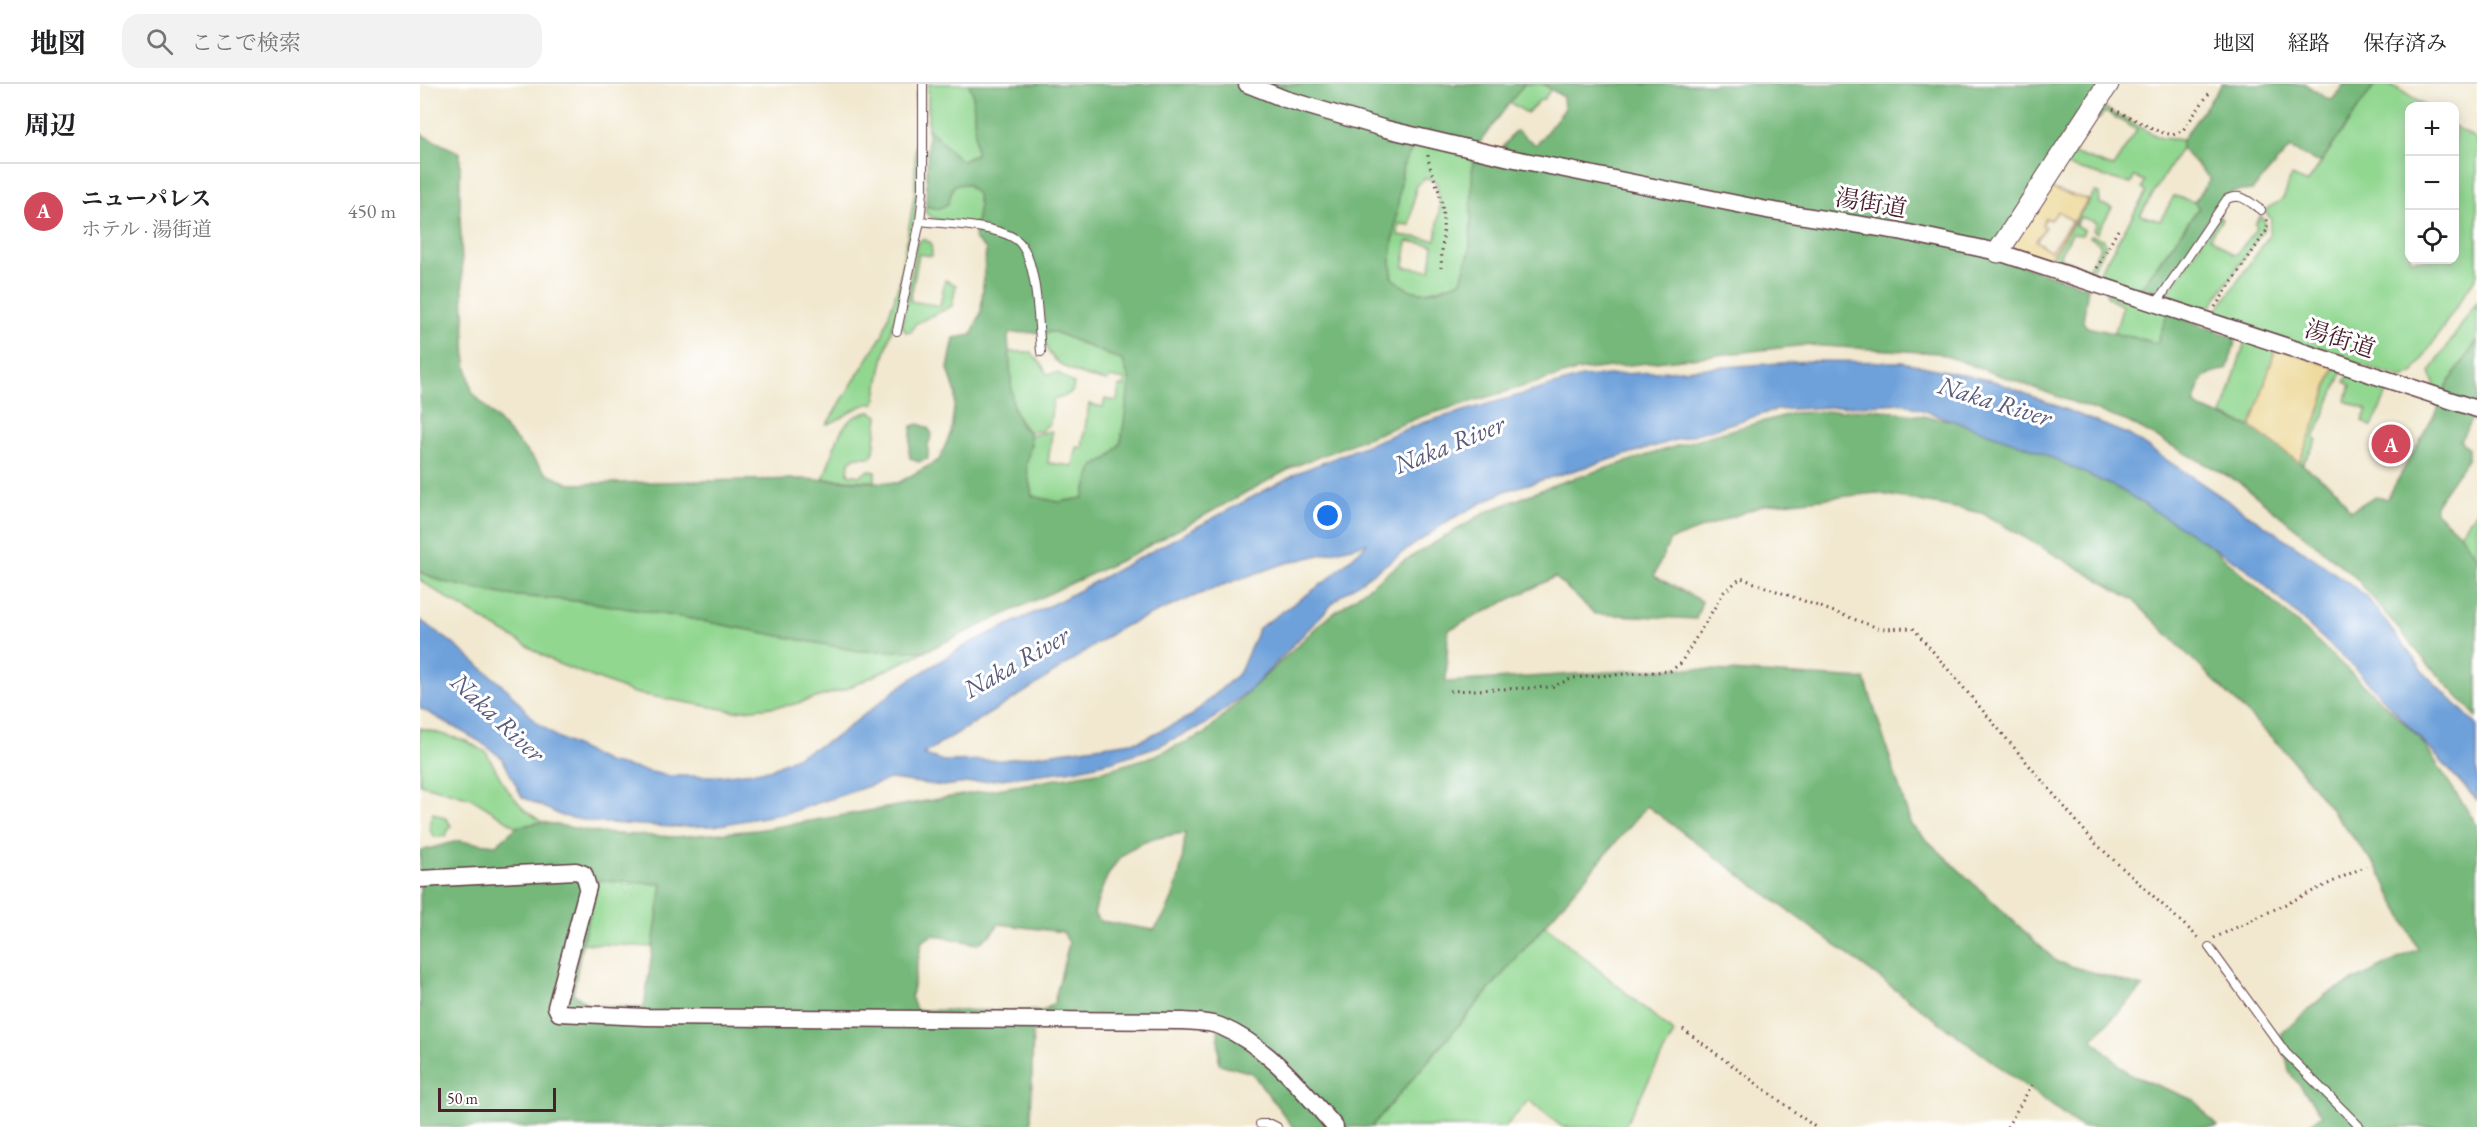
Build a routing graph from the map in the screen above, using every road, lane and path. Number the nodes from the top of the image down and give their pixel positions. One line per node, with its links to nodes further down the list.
1 (923, 84): 7 (lane)
2 (1247, 84): 5 (street, 湯街道)
3 (2102, 92): 4 (path); 9 (street)
4 (2210, 92)
5 (1431, 139): 9 (street, 湯街道); 10 (path)
6 (2261, 210): 12 (lane); 13 (path)
7 (920, 221): 14 (lane); 15 (lane)
8 (2118, 230): 11 (path)
9 (1998, 252): 11 (street, 湯街道)
10 (1441, 268)
11 (2090, 281): 12 (street, 湯街道)
12 (2156, 304): 13 (street, 湯街道)
13 (2207, 320): 16 (street, 湯街道)
14 (897, 331)
15 (1041, 352)
16 (2477, 409)
17 (1450, 691): 18 (path)
18 (2366, 866)
19 (420, 879): 25 (street)
20 (2209, 947): 28 (lane)
21 (1683, 1029): 26 (path)
22 (2031, 1085): 27 (path)
23 (1260, 1124): 24 (lane)
24 (1276, 1127)
25 (1335, 1127)
26 (1815, 1127)
27 (2007, 1127)
28 (2360, 1127)

